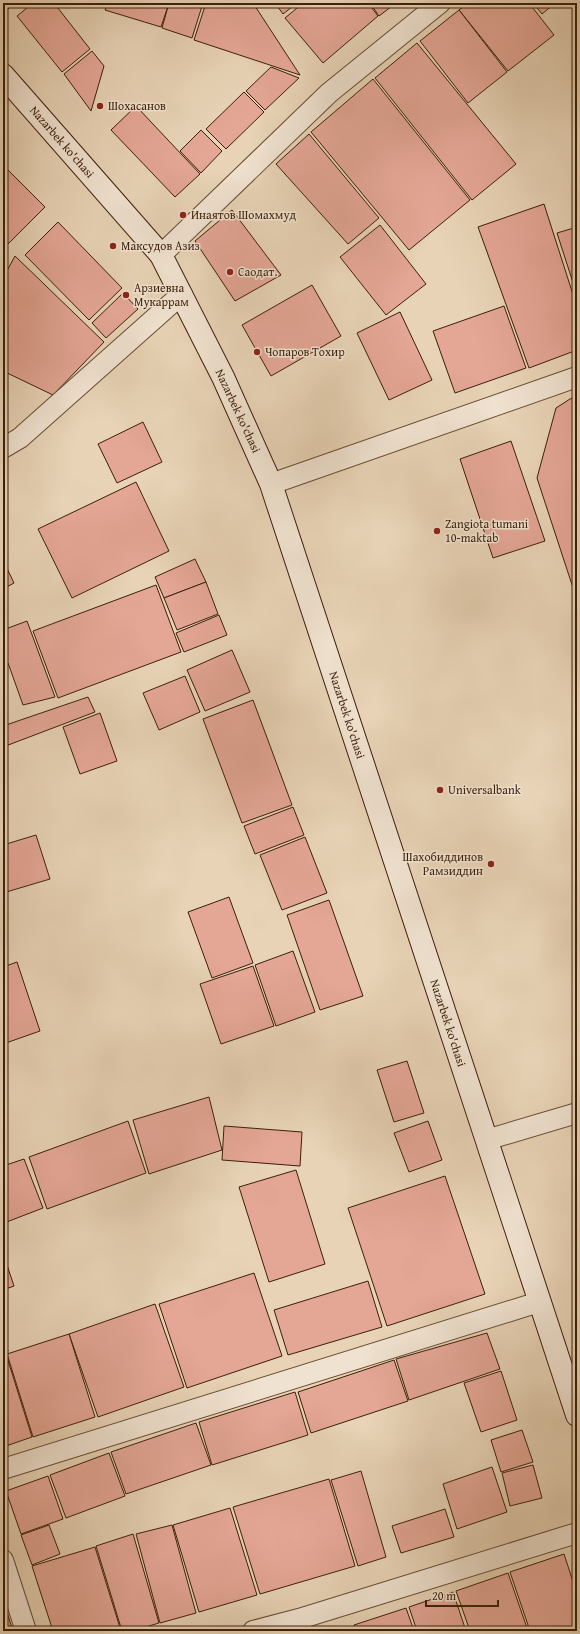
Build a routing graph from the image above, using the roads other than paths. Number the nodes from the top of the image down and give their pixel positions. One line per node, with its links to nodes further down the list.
1 (440, 3): 3 (street)
2 (3, 75): 3 (main road, Nazarbek ko'chasi)
3 (161, 255): 4 (main road, Nazarbek ko'chasi)
4 (182, 294): 6 (street); 7 (main road, Nazarbek ko'chasi)
5 (577, 377): 7 (street)
6 (3, 448)
7 (271, 484): 9 (main road, Nazarbek ko'chasi)
8 (577, 1113): 9 (street)
9 (486, 1140): 10 (main road, Nazarbek ko'chasi)
10 (539, 1302): 11 (main road, Nazarbek ko'chasi); 12 (street)
11 (577, 1415)
12 (3, 1469)
13 (577, 1533): 15 (street)
14 (3, 1560): 16 (street)
15 (301, 1625): 17 (street)
16 (26, 1631)
17 (253, 1631)

